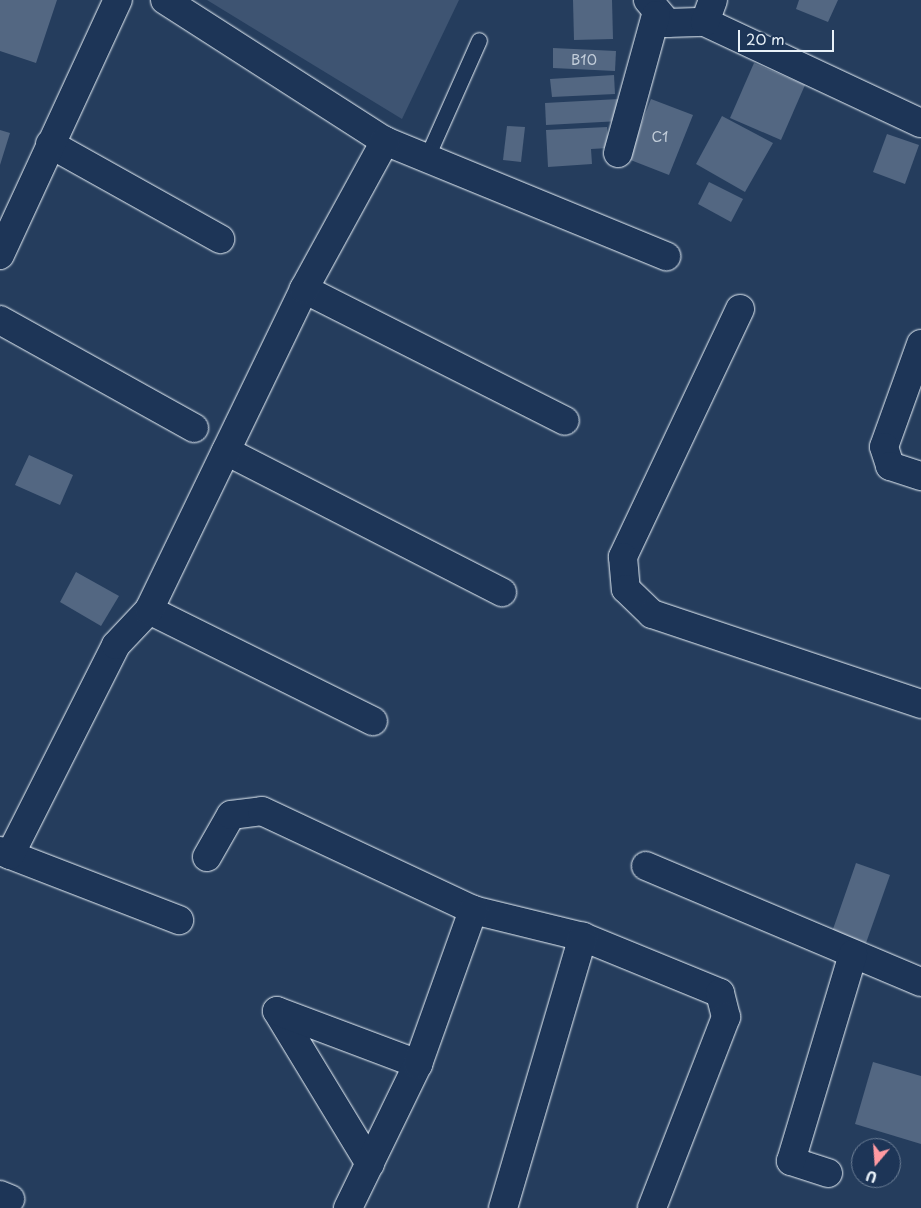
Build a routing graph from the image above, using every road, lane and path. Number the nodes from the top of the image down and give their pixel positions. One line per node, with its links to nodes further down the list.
1 (118, 0): 8 (street)
2 (165, 0): 7 (street)
3 (652, 8): 4 (street); 9 (street)
4 (709, 11): 6 (street)
5 (479, 40): 10 (lane)
6 (921, 123)
7 (384, 141): 10 (street); 14 (street)
8 (50, 144): 11 (street); 12 (street)
9 (618, 153)
10 (426, 159): 13 (street)
11 (220, 239)
12 (0, 255)
13 (666, 256)
14 (304, 289): 18 (street); 20 (street)
15 (740, 309): 24 (street)
16 (0, 320): 19 (street)
17 (921, 344): 21 (street)
18 (565, 421)
19 (194, 428)
20 (226, 451): 22 (street); 23 (street)
21 (921, 476)
22 (502, 592)
23 (149, 610): 25 (street); 26 (street)
24 (921, 704)
25 (373, 721)
26 (5, 853): 30 (street)
27 (207, 857): 29 (street)
28 (646, 866): 32 (street)
29 (473, 910): 31 (street); 34 (street)
30 (179, 920)
31 (583, 937): 38 (street); 39 (street)
32 (853, 954): 33 (street); 36 (street)
33 (921, 982)
34 (418, 1064): 35 (street); 35 (street)
35 (370, 1164): 37 (street)
36 (828, 1173)
37 (348, 1208)
38 (503, 1208)
39 (652, 1208)

